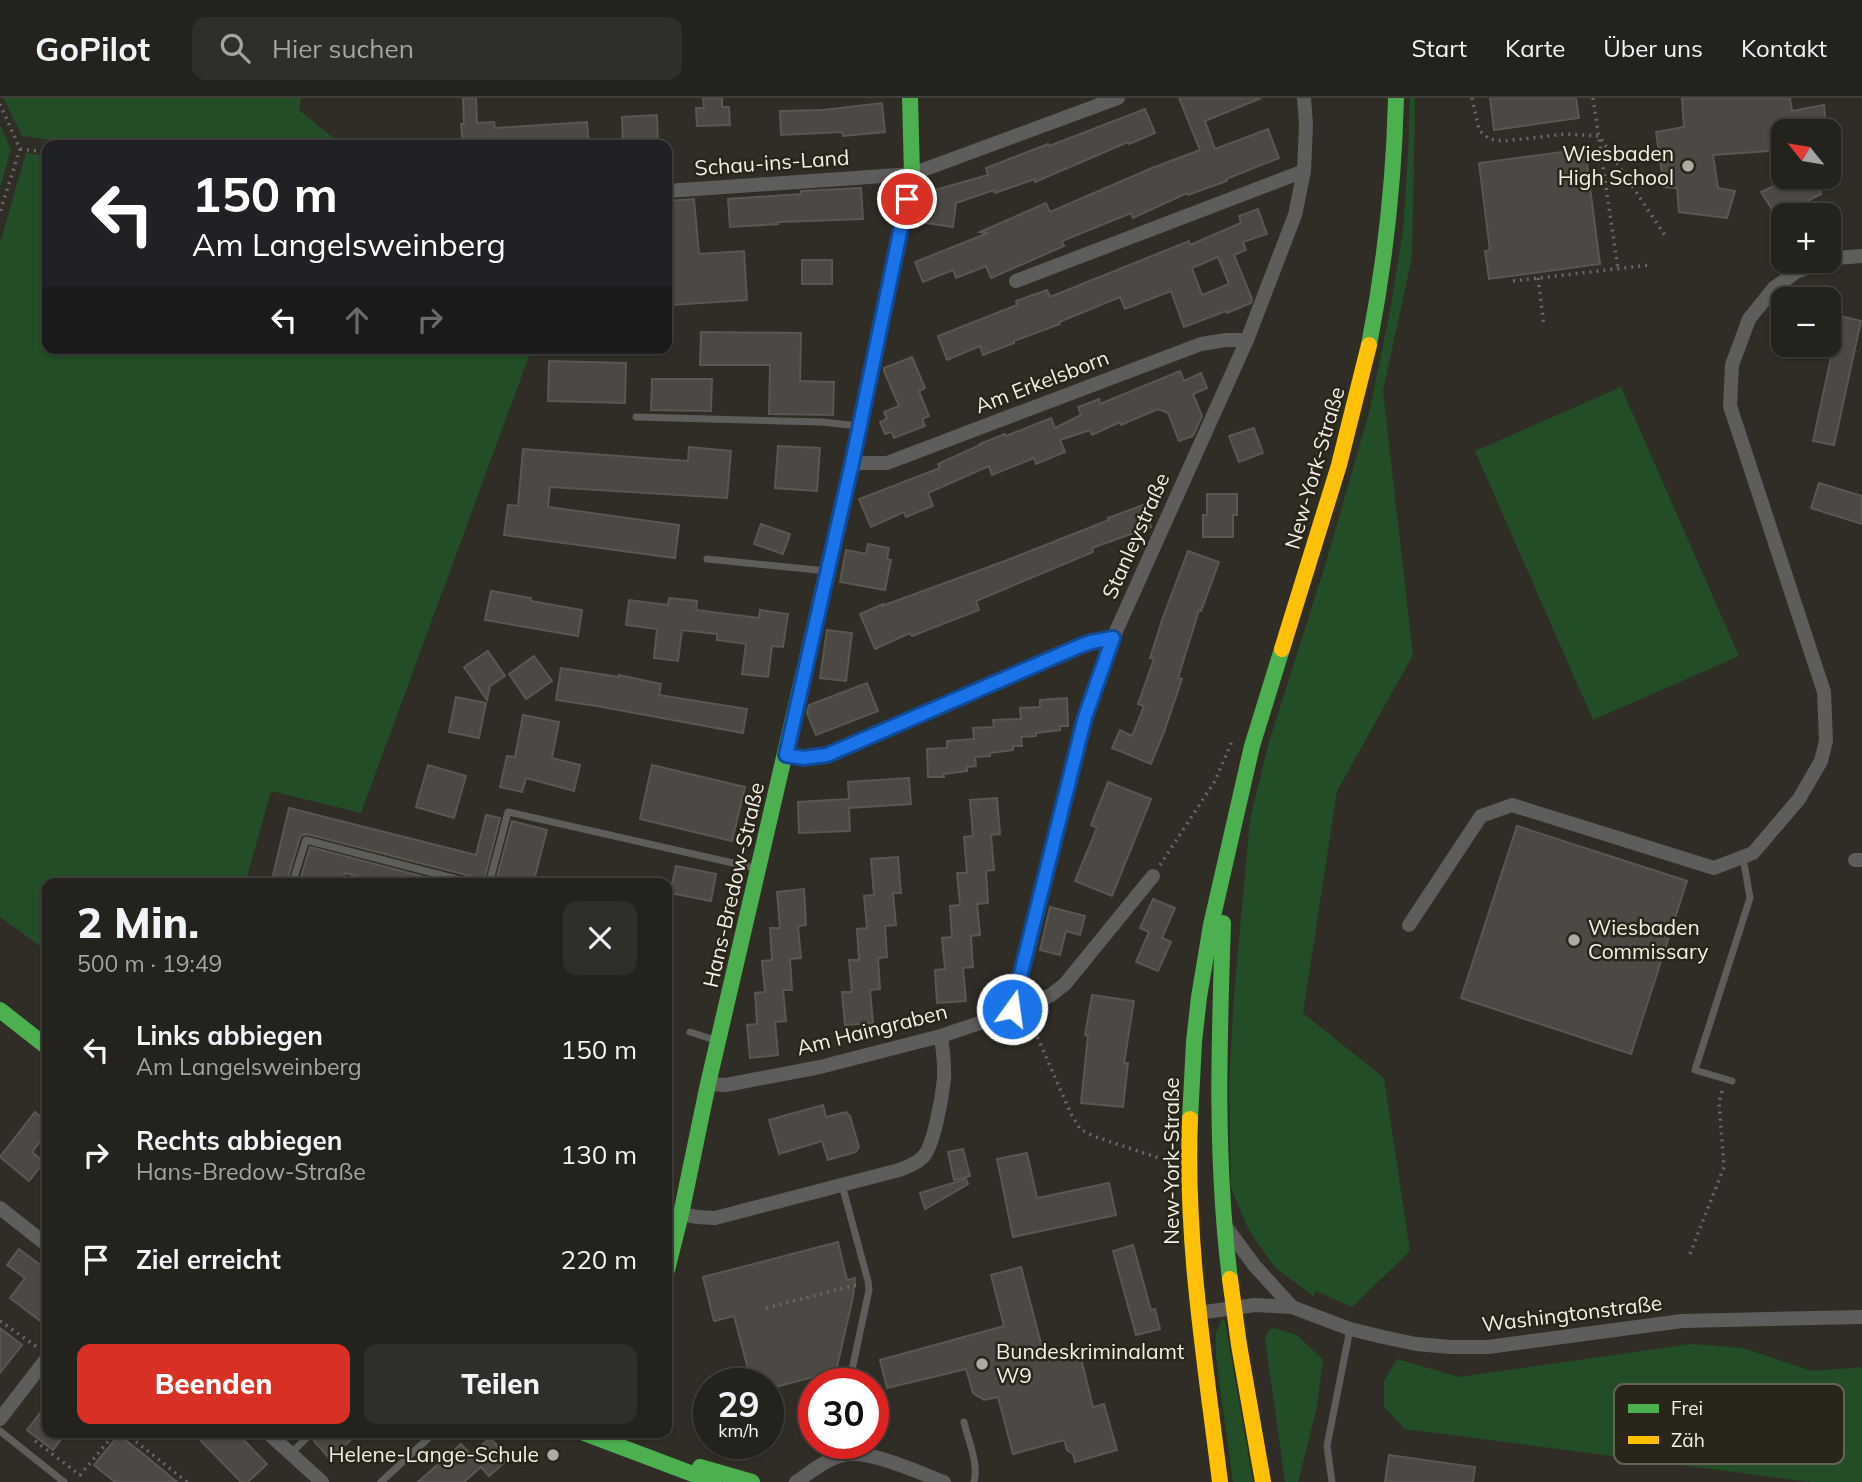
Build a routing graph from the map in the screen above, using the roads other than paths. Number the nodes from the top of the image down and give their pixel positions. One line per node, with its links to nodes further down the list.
1 (910, 98): 6 (main road, Hans-Bredow-Straße)
2 (1118, 98): 6 (street, Schau-ins-Land)
3 (1304, 98): 5 (street, Stanleystraße)
4 (1396, 98): 20 (main road, New-York-Straße)
5 (1304, 171): 11 (street); 12 (street, Stanleystraße)
6 (912, 174): 7 (street, Schau-ins-Land); 14 (main road, Hans-Bredow-Straße)
7 (672, 191)
8 (1862, 256): 9 (street)
9 (1841, 258)
10 (1795, 273): 21 (street)
11 (1016, 281)
12 (1247, 340): 15 (street, Am Erkelsborn); 18 (street, Stanleystraße)
13 (636, 417): 14 (lane)
14 (860, 426): 15 (main road, Hans-Bredow-Straße)
15 (852, 463): 17 (main road, Hans-Bredow-Straße)
16 (707, 559): 17 (lane)
17 (828, 571): 19 (main road, Hans-Bredow-Straße)
18 (1113, 638): 19 (street); 28 (street, Stanleystraße)
19 (786, 755): 22 (main road, Hans-Bredow-Straße)
20 (1231, 841): 39 (main road, New-York-Straße); 44 (main road, New-York-Straße)
21 (1743, 857): 27 (street); 34 (lane)
22 (760, 869): 26 (lane); 32 (main road, Hans-Bredow-Straße)
23 (1153, 876): 28 (street, Am Haingraben)
24 (294, 878): 25 (lane)
25 (453, 878)
26 (491, 878)
27 (1409, 925)
28 (1018, 1008): 31 (street, Am Haingraben)
29 (0, 1010): 33 (main road)
30 (690, 1032): 32 (lane)
31 (941, 1036): 35 (street, Am Haingraben); 36 (street)
32 (719, 1041): 35 (main road, Hans-Bredow-Straße)
33 (42, 1042)
34 (1732, 1081)
35 (708, 1084): 38 (main road, Hans-Bredow-Straße)
36 (842, 1185): 38 (street); 48 (lane)
37 (0, 1208): 40 (street)
38 (681, 1213): 41 (main road, Hans-Bredow-Straße)
39 (1223, 1223): 42 (main road, New-York-Straße); 43 (street, Washingtonstraße)
40 (42, 1241)
41 (672, 1250)
42 (1234, 1307): 43 (street, Washingtonstraße); 44 (street, Washingtonstraße); 68 (main road, New-York-Straße)
43 (1292, 1307): 46 (street, Washingtonstraße)
44 (1198, 1313): 67 (main road, New-York-Straße)
45 (1862, 1317): 46 (street, Washingtonstraße)
46 (1350, 1328): 69 (lane)
47 (42, 1354): 49 (street)
48 (852, 1368)
49 (0, 1419)
50 (964, 1423): 66 (lane)
51 (0, 1431): 59 (lane)
52 (274, 1438): 56 (street)
53 (306, 1438): 56 (lane)
54 (429, 1438): 61 (lane)
55 (623, 1441): 62 (main road); 63 (main road)
56 (290, 1453): 60 (street)
57 (829, 1459): 64 (street)
58 (878, 1459): 65 (street)
59 (64, 1482)
60 (322, 1482)
61 (381, 1482)
62 (714, 1482)
63 (752, 1482)
64 (796, 1482)
65 (944, 1482)
66 (974, 1482)
67 (1220, 1482)
68 (1263, 1482)
69 (1332, 1482)

